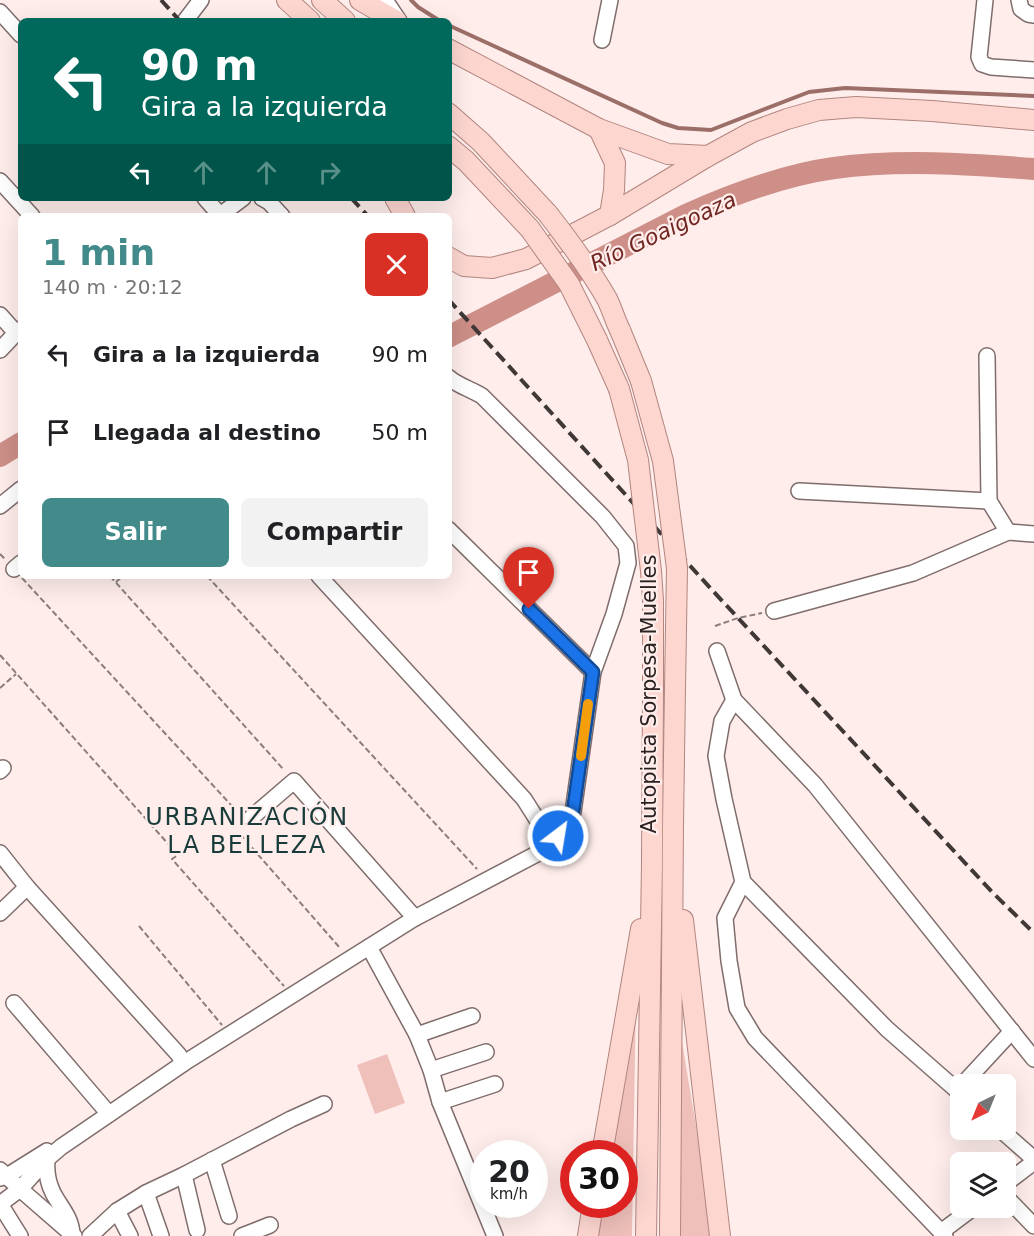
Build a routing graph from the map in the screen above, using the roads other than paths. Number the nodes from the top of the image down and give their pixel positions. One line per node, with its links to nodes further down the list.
1 (201, 0): 10 (street)
2 (322, 0): 11 (main road)
3 (360, 0): 12 (main road)
4 (385, 0): 13 (street)
5 (610, 0): 15 (street)
6 (985, 0): 17 (street)
7 (1019, 0): 9 (street)
8 (0, 12): 14 (street)
9 (1034, 15)
10 (187, 18)
11 (342, 18)
12 (392, 18)
13 (395, 18)
14 (18, 32)
15 (602, 40)
16 (452, 51): 20 (main road)
17 (1034, 70)
18 (452, 117): 54 (main road, Autopista Sorpesa-Muelles, bridge)
19 (1034, 120): 22 (main road)
20 (599, 129): 22 (main road); 33 (main road)
21 (452, 151): 57 (main road, Autopista Sorpesa-Muelles, bridge)
22 (708, 156): 33 (main road)
23 (0, 181): 25 (street)
24 (18, 201): 29 (street)
25 (18, 201)
26 (208, 201): 30 (street)
27 (239, 201): 31 (street)
28 (266, 201): 32 (street)
29 (29, 213)
30 (218, 213)
31 (223, 213)
32 (279, 213)
33 (610, 215): 34 (main road)
34 (452, 259)
35 (0, 315): 36 (street)
36 (18, 330)
37 (18, 332): 38 (street)
38 (0, 350)
39 (987, 356): 43 (street)
40 (452, 380): 51 (street)
41 (18, 491): 44 (street)
42 (799, 491): 43 (street)
43 (989, 501): 45 (street)
44 (0, 506)
45 (1008, 532): 47 (street); 49 (street)
46 (452, 533): 51 (street)
47 (1034, 534)
48 (322, 579): 55 (street)
49 (774, 611)
50 (717, 651): 52 (street)
51 (593, 672): 55 (street)
52 (734, 700): 58 (street); 65 (street)
53 (251, 818): 61 (street)
54 (673, 825): 107 (main road, Autopista Sorpesa-Muelles); 108 (main road)
55 (546, 849): 61 (street)
56 (0, 853): 59 (street)
57 (652, 864): 77 (main road); 106 (main road, Autopista Sorpesa-Muelles)
58 (744, 882): 72 (street); 97 (street)
59 (27, 887): 60 (street); 69 (street)
60 (0, 913)
61 (415, 918): 62 (street)
62 (369, 947): 66 (street); 69 (street)
63 (14, 1004): 76 (street)
64 (472, 1016): 66 (street)
65 (1012, 1031): 68 (street); 71 (street)
66 (417, 1035): 70 (street)
67 (486, 1052): 70 (street)
68 (1034, 1059)
69 (184, 1063): 76 (street)
70 (431, 1070): 74 (street)
71 (973, 1074)
72 (950, 1081)
73 (495, 1084): 74 (street)
74 (440, 1102): 104 (street)
75 (324, 1104): 81 (street)
76 (109, 1114): 79 (street)
77 (604, 1140)
78 (1011, 1140): 82 (street)
79 (61, 1147): 80 (street); 83 (street)
80 (47, 1159): 86 (street); 98 (street)
81 (212, 1160): 84 (street); 91 (street)
82 (1034, 1161): 85 (street)
83 (2, 1174): 86 (street)
84 (184, 1175): 87 (street); 96 (street)
85 (1016, 1175)
86 (20, 1189): 88 (street); 98 (street)
87 (146, 1193): 90 (street); 102 (street)
88 (0, 1204): 99 (street)
89 (1016, 1208): 95 (street)
90 (117, 1212): 100 (street); 101 (street)
91 (229, 1216)
92 (591, 1218): 105 (main road)
93 (961, 1218): 97 (street)
94 (270, 1225): 103 (street)
95 (1034, 1227)
96 (197, 1230)
97 (943, 1234)
98 (73, 1235)
99 (20, 1236)
100 (90, 1236)
101 (130, 1236)
102 (161, 1236)
103 (242, 1236)
104 (495, 1236)
105 (588, 1236)
106 (646, 1236)
107 (669, 1236)
108 (720, 1236)

